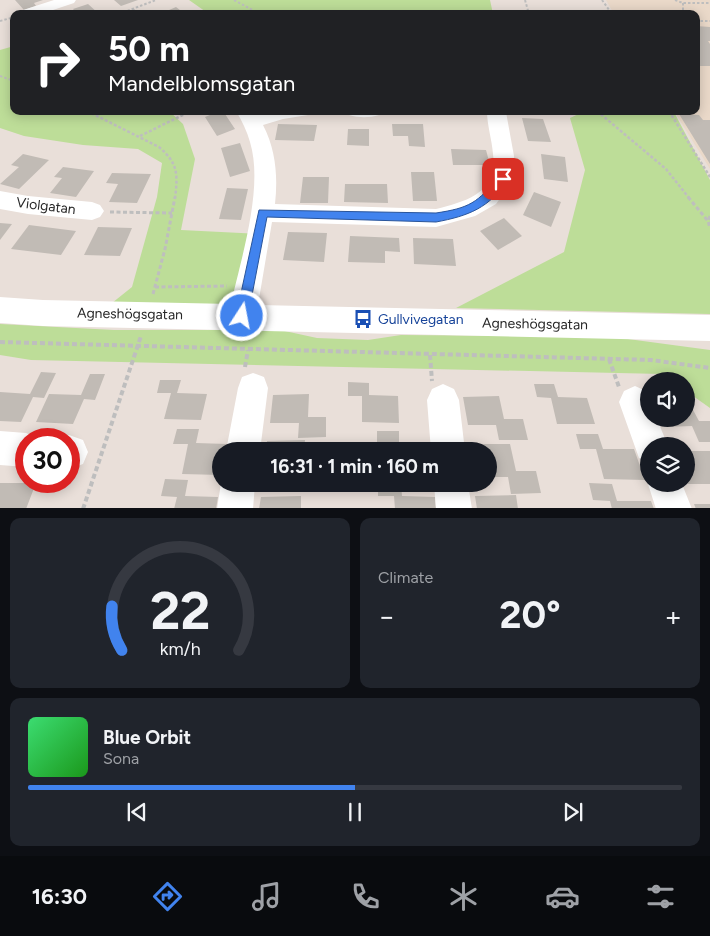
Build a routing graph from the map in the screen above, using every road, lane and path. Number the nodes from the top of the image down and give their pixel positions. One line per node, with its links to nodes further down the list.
1 (69, 0): 8 (street)
2 (156, 0): 7 (path)
3 (234, 0): 9 (path)
4 (675, 0): 6 (path)
5 (710, 3): 6 (path)
6 (683, 4): 10 (path)
7 (133, 9)
8 (38, 10)
9 (253, 10)
10 (683, 10)
11 (95, 115): 17 (path)
12 (183, 115): 17 (path)
13 (497, 115): 22 (street)
14 (602, 115): 24 (path)
15 (671, 115): 18 (path)
16 (249, 116): 22 (street)
17 (140, 136): 21 (path)
18 (710, 177)
19 (0, 200): 20 (street, Violgatan)
20 (92, 211): 21 (path)
21 (172, 213): 27 (path)
22 (263, 213): 26 (street)
23 (710, 216): 24 (path)
24 (708, 221): 25 (path)
25 (710, 228)
26 (248, 286): 27 (path); 30 (street)
27 (155, 287): 29 (path)
28 (0, 310): 29 (street, Agneshögsgatan)
29 (147, 315): 30 (street, Agneshögsgatan); 33 (path)
30 (242, 316): 31 (street, Agneshögsgatan)
31 (710, 328)
32 (0, 342): 33 (path)
33 (137, 346): 34 (path); 46 (path)
34 (710, 368)
35 (252, 388): 39 (street)
36 (443, 400): 40 (street)
37 (635, 402): 38 (street)
38 (648, 437)
39 (244, 442)
40 (447, 442)
41 (0, 448): 42 (street)
42 (15, 449)
43 (237, 492): 47 (street)
44 (452, 492): 48 (street)
45 (668, 492): 49 (street)
46 (83, 508)
47 (235, 508)
48 (454, 508)
49 (674, 508)

